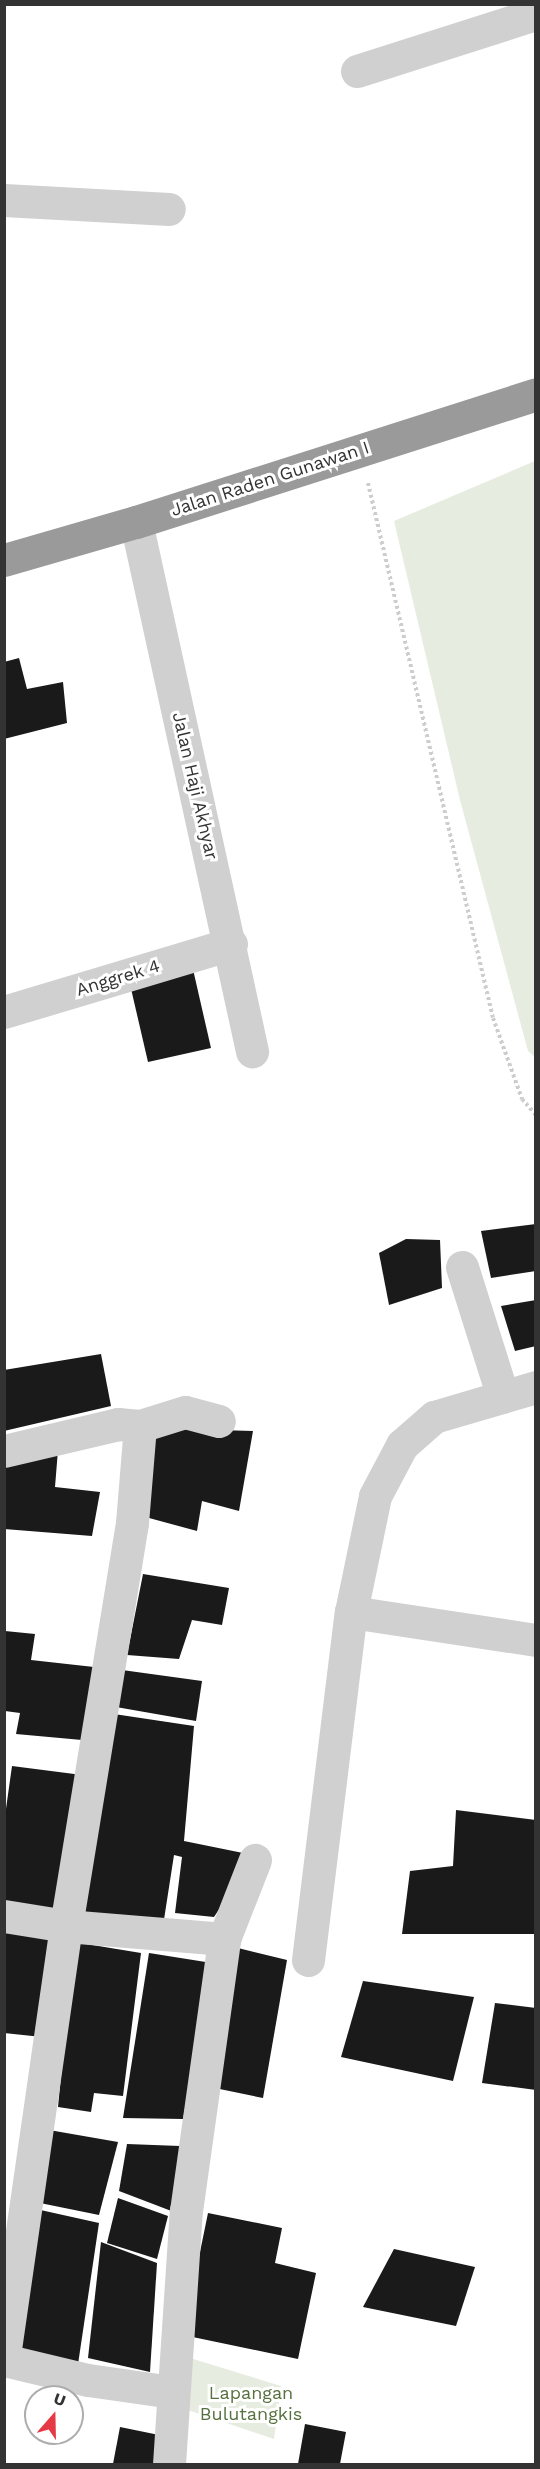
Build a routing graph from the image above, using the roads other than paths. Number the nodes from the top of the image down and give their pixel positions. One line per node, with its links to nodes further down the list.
1 (536, 14): 2 (street)
2 (357, 70)
3 (4, 200): 4 (street)
4 (169, 209)
5 (536, 394): 6 (highway, Jalan Raden Gunawan I)
6 (136, 522): 7 (highway, Jalan Raden Gunawan I); 8 (street, Jalan Haji Akhyar)
7 (4, 560)
8 (231, 944): 9 (street, Anggrek 4); 10 (street, Jalan Haji Akhyar)
9 (4, 1012)
10 (252, 1051)
11 (462, 1266): 13 (street)
12 (536, 1387): 13 (street)
13 (503, 1397): 17 (street)
14 (219, 1421): 15 (street)
15 (140, 1425): 16 (street); 21 (street)
16 (4, 1451)
17 (351, 1612): 18 (street); 23 (street)
18 (536, 1640)
19 (255, 1860): 22 (street)
20 (4, 1916): 21 (street)
21 (66, 1926): 22 (street); 24 (street)
22 (224, 1939): 25 (street)
23 (308, 1960)
24 (4, 2358): 25 (street)
25 (172, 2392): 26 (street)
26 (169, 2464)

